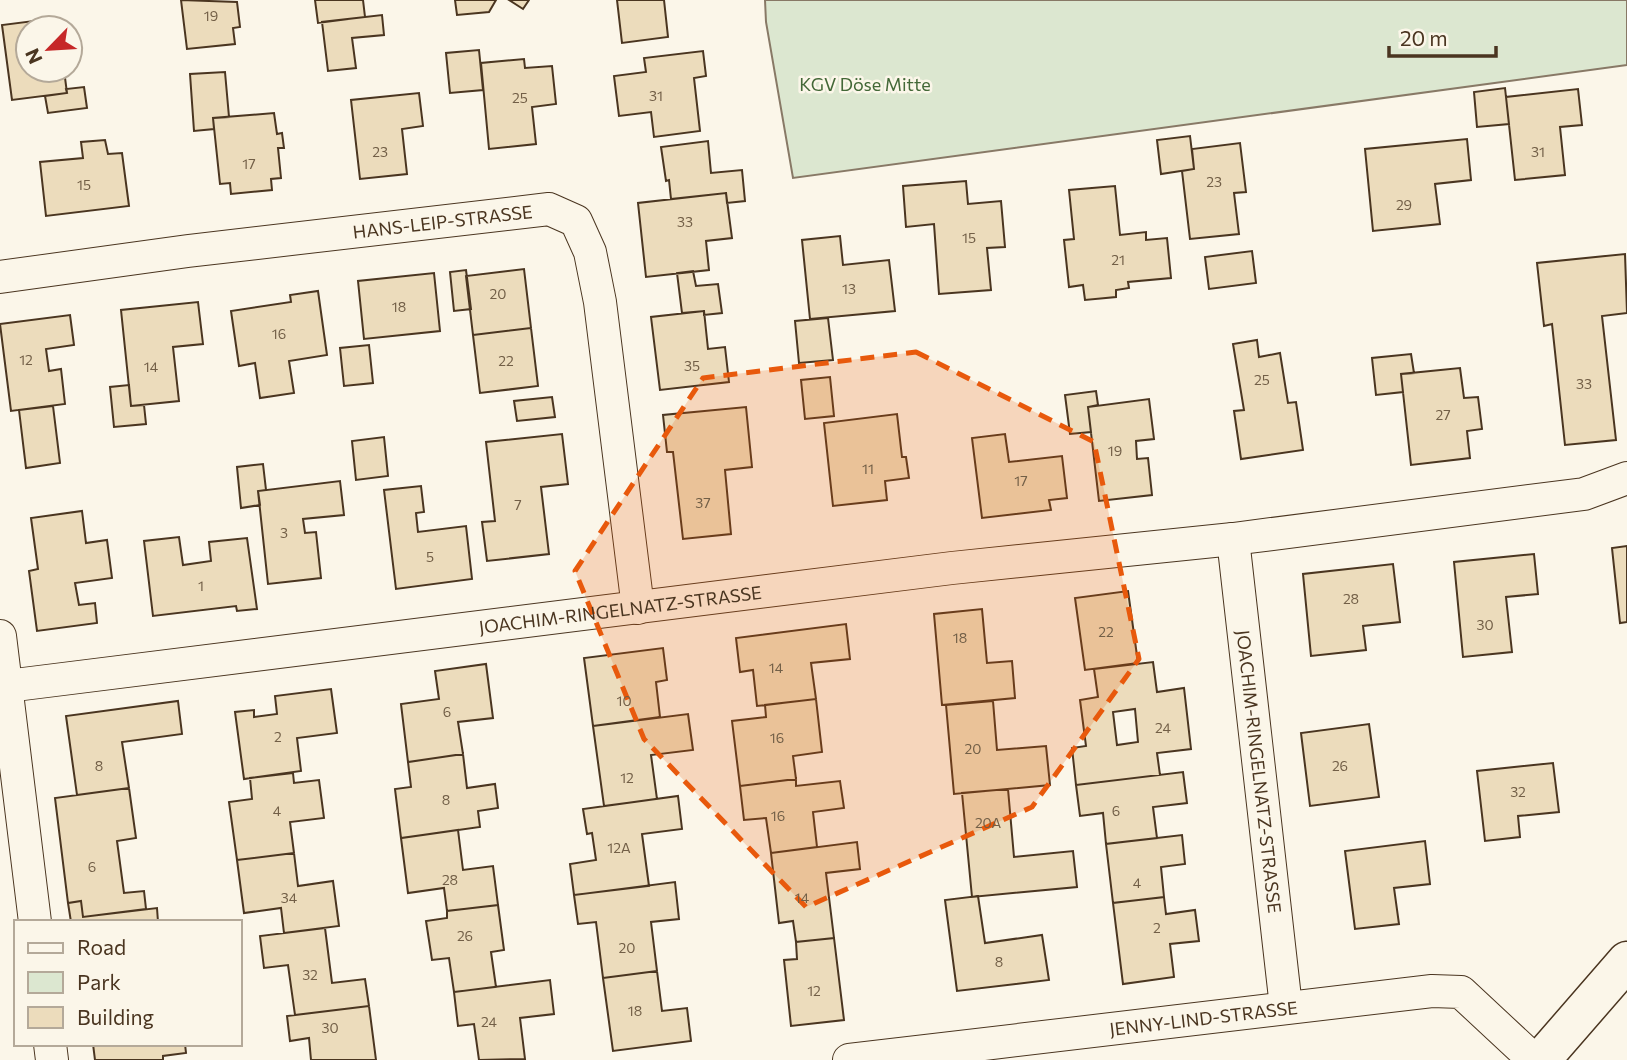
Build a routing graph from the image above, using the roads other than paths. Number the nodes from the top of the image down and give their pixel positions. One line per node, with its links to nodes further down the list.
1 (0, 276): 4 (street, HANS-LEIP-STRASSE)
2 (1627, 478): 3 (street, JOACHIM-RINGELNATZ-STRASSE)
3 (1233, 539): 4 (street, JOACHIM-RINGELNATZ-STRASSE); 9 (street, JOACHIM-RINGELNATZ-STRASSE)
4 (638, 608): 6 (street, JOACHIM-RINGELNATZ-STRASSE)
5 (0, 636): 6 (street)
6 (6, 687): 7 (street)
7 (35, 920)
8 (1627, 961): 12 (street)
9 (1286, 1007): 10 (street, JENNY-LIND-STRASSE); 11 (street, JENNY-LIND-STRASSE)
10 (849, 1060)
11 (1534, 1060)
12 (1541, 1060)

